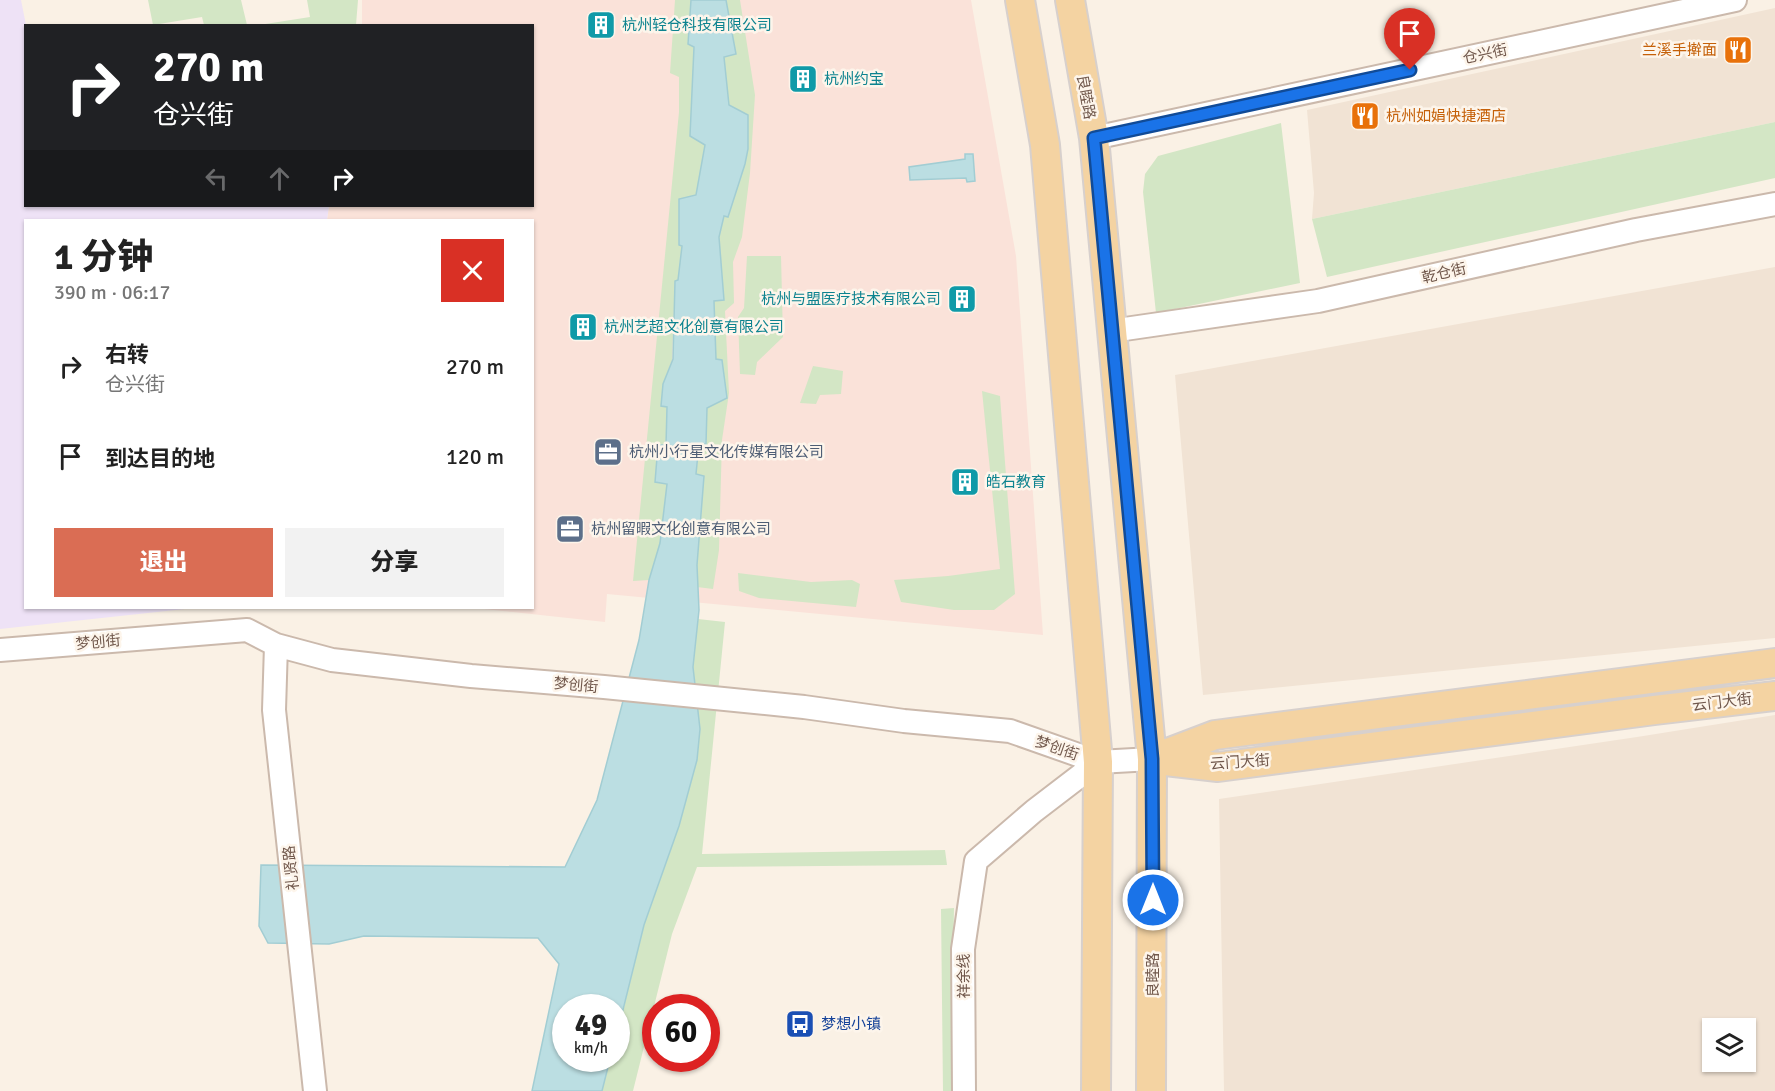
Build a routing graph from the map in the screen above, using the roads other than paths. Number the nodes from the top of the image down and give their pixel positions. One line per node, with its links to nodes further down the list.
1 (1020, 0): 12 (main road)
2 (1070, 0): 4 (main road, 良睦路)
3 (1735, 0): 4 (street, 仓兴街)
4 (1094, 138): 6 (main road, 良睦路)
5 (1775, 204): 6 (street, 乾仓街)
6 (1111, 331): 11 (main road, 良睦路)
7 (276, 645): 8 (street, 梦创街); 12 (street, 梦创街); 13 (street, 礼贤路)
8 (0, 650)
9 (1775, 663): 11 (main road, 云门大街)
10 (1775, 696): 11 (main road, 云门大街)
11 (1152, 759): 12 (street, 梦创街); 16 (main road, 良睦路)
12 (1098, 762): 14 (street, 祥余线); 15 (main road)
13 (315, 1091)
14 (964, 1091)
15 (1096, 1091)
16 (1151, 1091)

